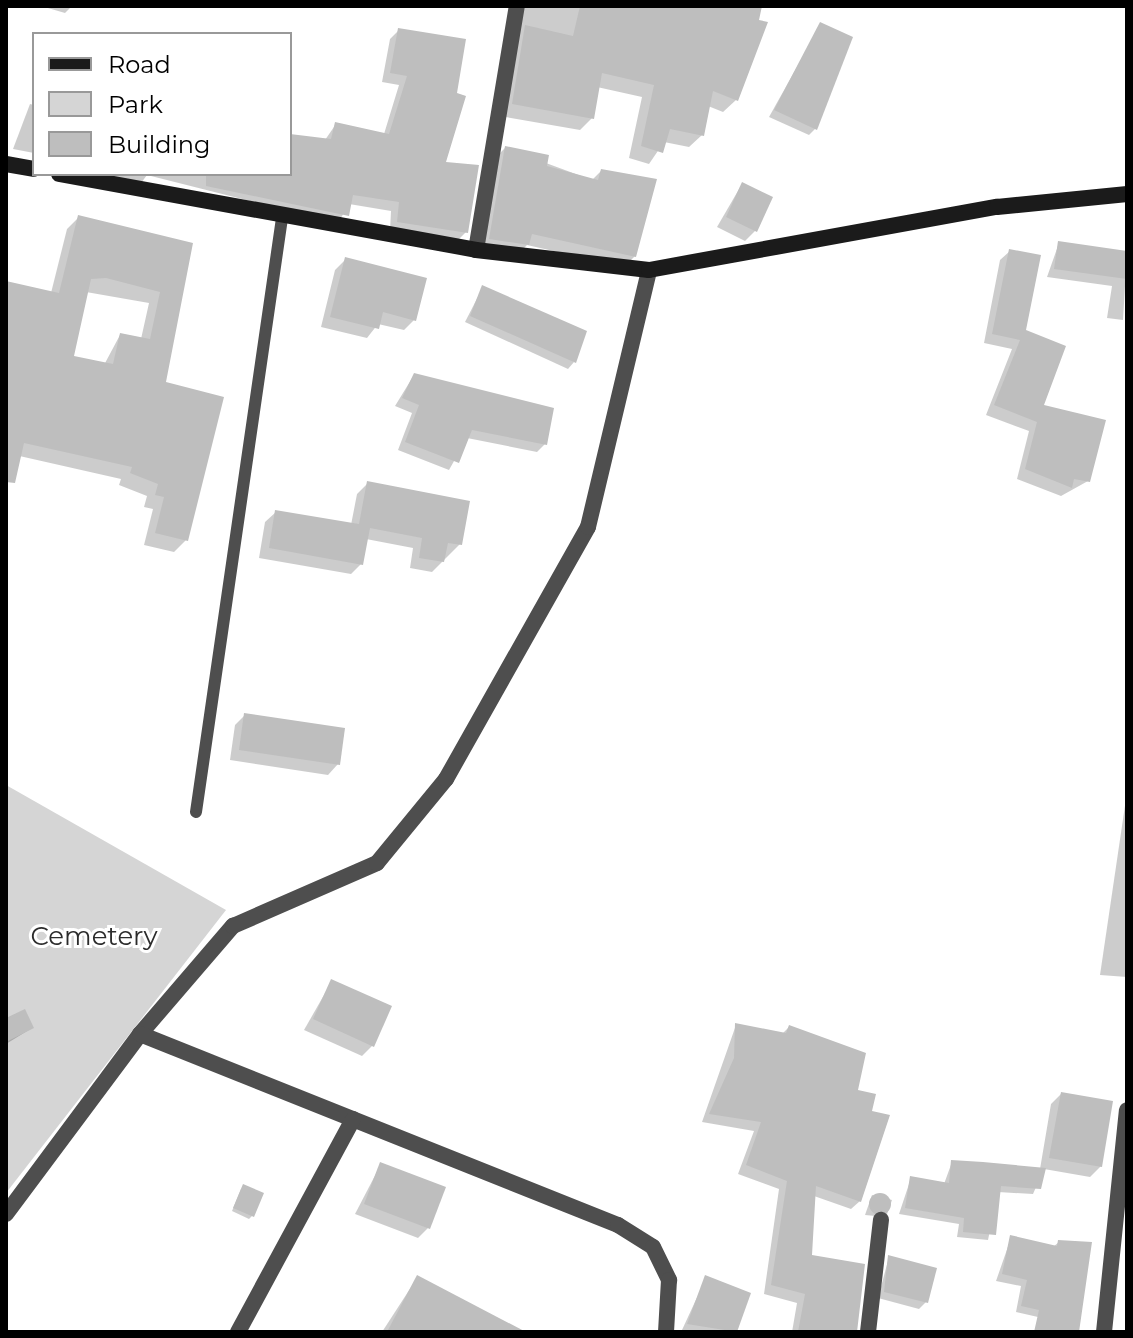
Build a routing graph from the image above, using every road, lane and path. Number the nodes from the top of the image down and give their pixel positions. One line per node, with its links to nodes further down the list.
1 (517, 6): 7 (street)
2 (6, 164): 3 (street)
3 (32, 169)
4 (69, 176): 6 (street)
5 (1127, 194): 8 (street)
6 (282, 218): 7 (street); 9 (lane)
7 (476, 250): 8 (street)
8 (649, 270): 10 (street)
9 (196, 812)
10 (140, 1034): 12 (street); 13 (street)
11 (1127, 1110): 18 (street)
12 (353, 1119): 15 (street); 16 (street)
13 (6, 1214)
14 (881, 1220): 17 (street)
15 (238, 1332)
16 (666, 1332)
17 (868, 1332)
18 (1104, 1332)

